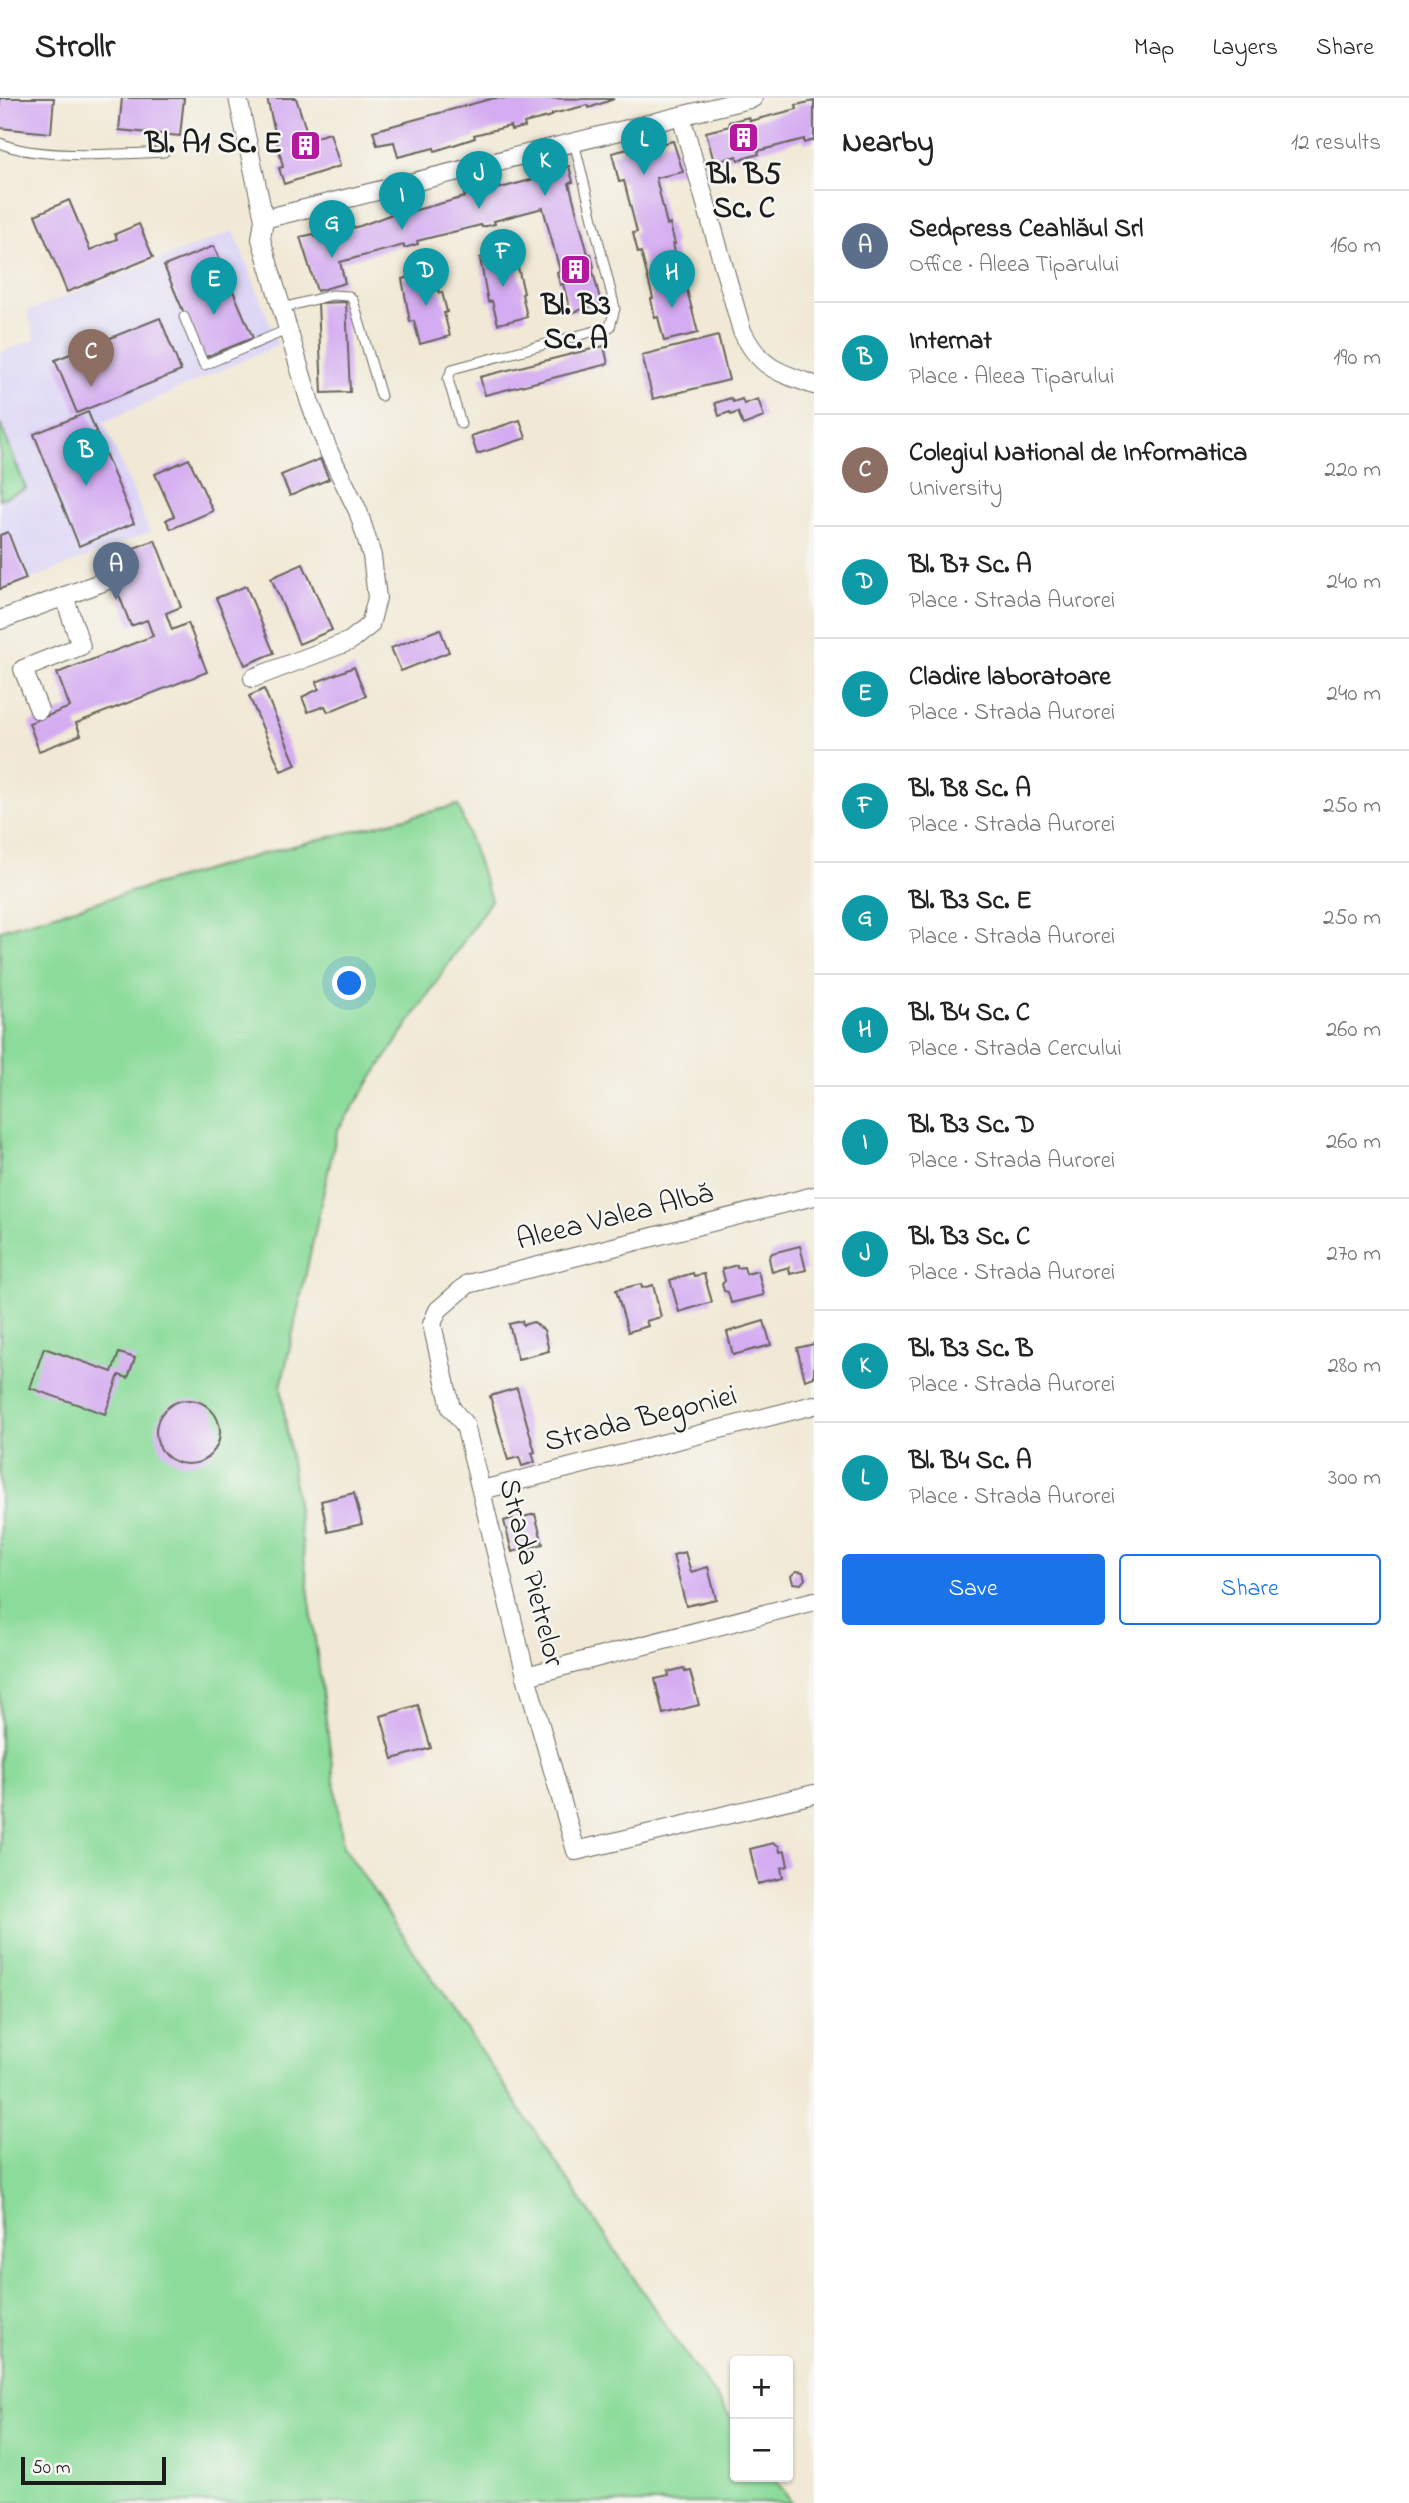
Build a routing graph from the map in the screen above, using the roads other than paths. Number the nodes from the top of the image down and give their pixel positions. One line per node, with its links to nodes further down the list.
1 (238, 98): 7 (street)
2 (753, 98): 3 (street)
3 (681, 116): 5 (street); 11 (street)
4 (0, 142): 6 (lane)
5 (574, 142): 7 (street); 13 (lane)
6 (164, 152)
7 (264, 219): 8 (street)
8 (282, 308): 10 (street); 12 (lane)
9 (184, 317): 10 (lane)
10 (289, 329): 17 (street)
11 (814, 385)
12 (381, 396)
13 (461, 424)
14 (108, 580): 15 (street)
15 (64, 596): 16 (street); 18 (street)
16 (0, 620)
17 (253, 678)
18 (39, 710)
19 (814, 1196): 20 (street, Aleea Valea Albă)
20 (438, 1310): 22 (street, Strada Pietrelor)
21 (814, 1405): 22 (street, Strada Begoniei)
22 (482, 1490): 24 (street, Strada Pietrelor)
23 (814, 1601): 24 (street)
24 (526, 1676): 25 (street, Strada Pietrelor)
25 (814, 1794)

